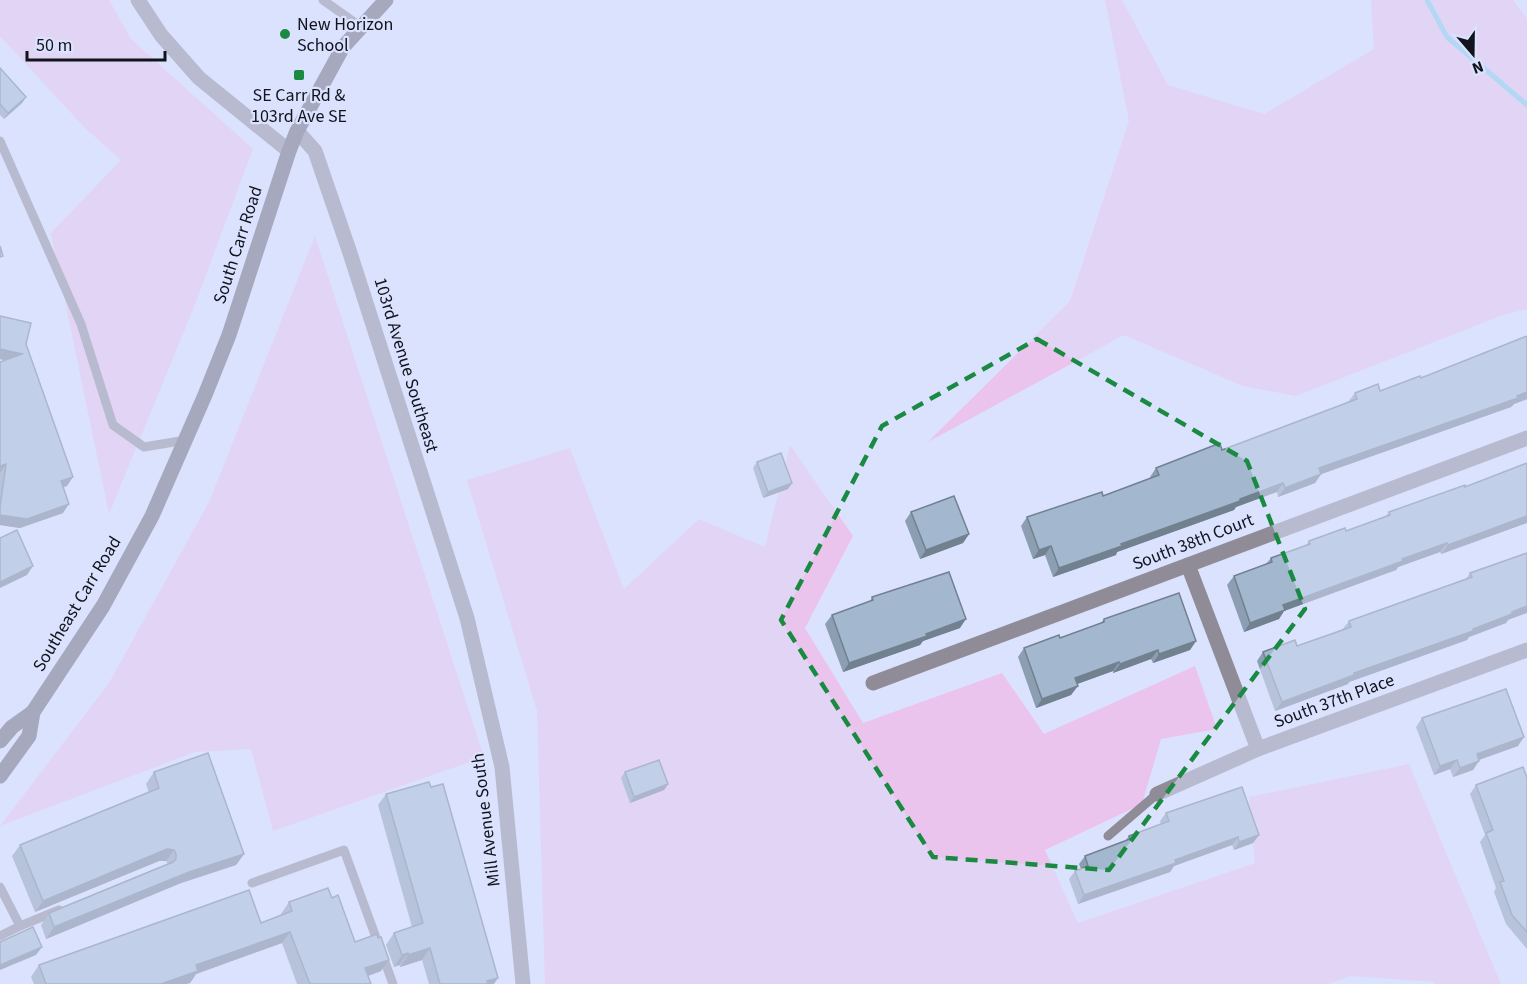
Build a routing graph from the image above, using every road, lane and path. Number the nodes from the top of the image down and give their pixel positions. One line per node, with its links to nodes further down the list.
1 (138, 0): 7 (street)
2 (323, 0): 4 (lane)
3 (386, 0): 4 (main road, South Carr Road)
4 (361, 27): 5 (main road, South Carr Road)
5 (297, 130): 7 (main road, South Carr Road); 12 (street, 103rd Avenue Southeast)
6 (0, 141): 9 (lane)
7 (289, 151): 9 (main road, South Carr Road)
8 (1527, 438): 11 (street, South 38th Court)
9 (186, 440): 10 (main road, South Carr Road)
10 (152, 516): 15 (main road, Southeast Carr Road)
11 (1188, 565): 14 (street, South 38th Court); 17 (street)
12 (466, 618): 27 (street, Mill Avenue South)
13 (1527, 650): 17 (street, South 37th Place)
14 (873, 683)
15 (33, 712): 16 (main road, Southeast Carr Road); 18 (main road, Southeast Carr Road)
16 (0, 741)
17 (1258, 749): 19 (street, South 37th Place)
18 (0, 776)
19 (1157, 794): 20 (lane)
20 (1108, 836)
21 (252, 884): 26 (lane)
22 (0, 887): 24 (lane)
23 (63, 908): 24 (lane)
24 (20, 926): 25 (lane)
25 (0, 936)
26 (393, 984)
27 (523, 984)

